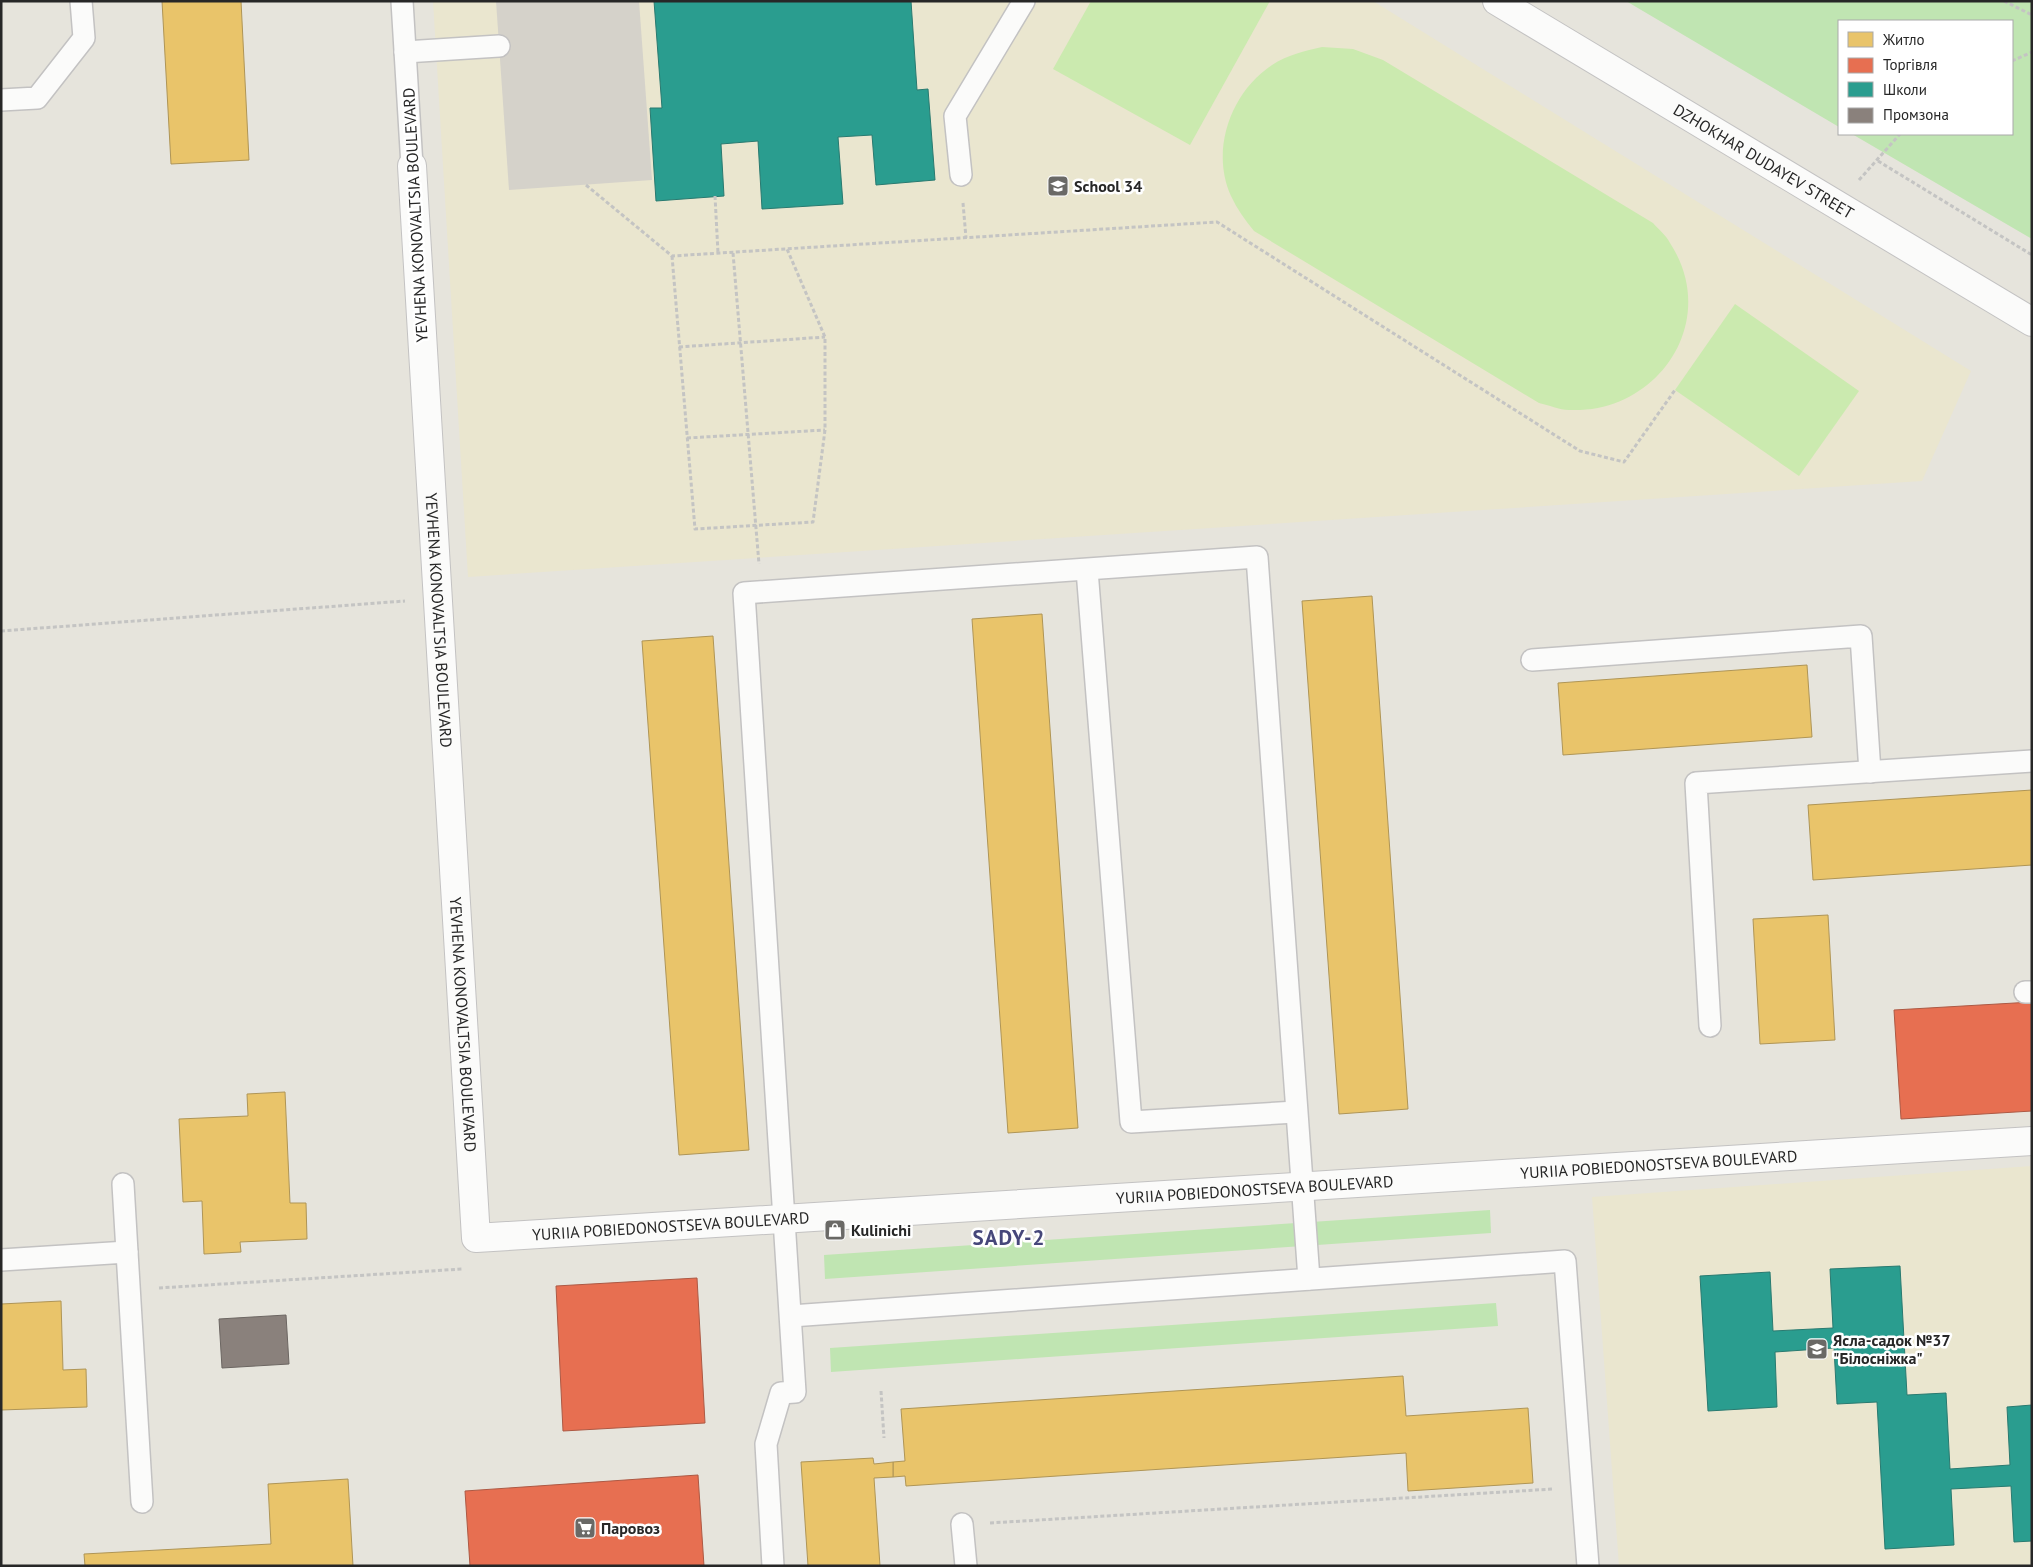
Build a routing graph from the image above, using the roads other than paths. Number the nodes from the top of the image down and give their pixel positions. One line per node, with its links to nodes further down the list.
1 (81, 1): 7 (lane)
2 (402, 1): 6 (lane, YEVHENA KONOVALTSIA BOULEVARD)
3 (1024, 1): 9 (lane)
4 (1497, 1): 10 (street, DZHOKHAR DUDAYEV STREET)
5 (499, 46): 6 (lane)
6 (405, 52): 8 (lane, YEVHENA KONOVALTSIA BOULEVARD)
7 (1, 100)
8 (412, 166): 21 (street, YEVHENA KONOVALTSIA BOULEVARD)
9 (961, 175)
10 (2032, 322)
11 (1087, 570): 16 (lane); 16 (lane); 20 (lane)
12 (1532, 660): 14 (lane)
13 (2032, 761): 14 (lane)
14 (1870, 772): 15 (lane)
15 (1710, 1026)
16 (1296, 1112): 19 (lane)
17 (2032, 1141): 19 (street, YURIIA POBIEDONOSTSEVA BOULEVARD)
18 (123, 1184): 22 (lane)
19 (1302, 1187): 20 (street, YURIIA POBIEDONOSTSEVA BOULEVARD); 24 (lane)
20 (785, 1219): 21 (street, YURIIA POBIEDONOSTSEVA BOULEVARD); 25 (lane)
21 (476, 1238)
22 (127, 1252): 23 (lane); 26 (lane)
23 (1, 1260)
24 (1309, 1279): 25 (lane); 30 (lane)
25 (791, 1316): 28 (lane)
26 (142, 1502)
27 (962, 1524): 29 (lane)
28 (773, 1566)
29 (966, 1566)
30 (1588, 1566)

